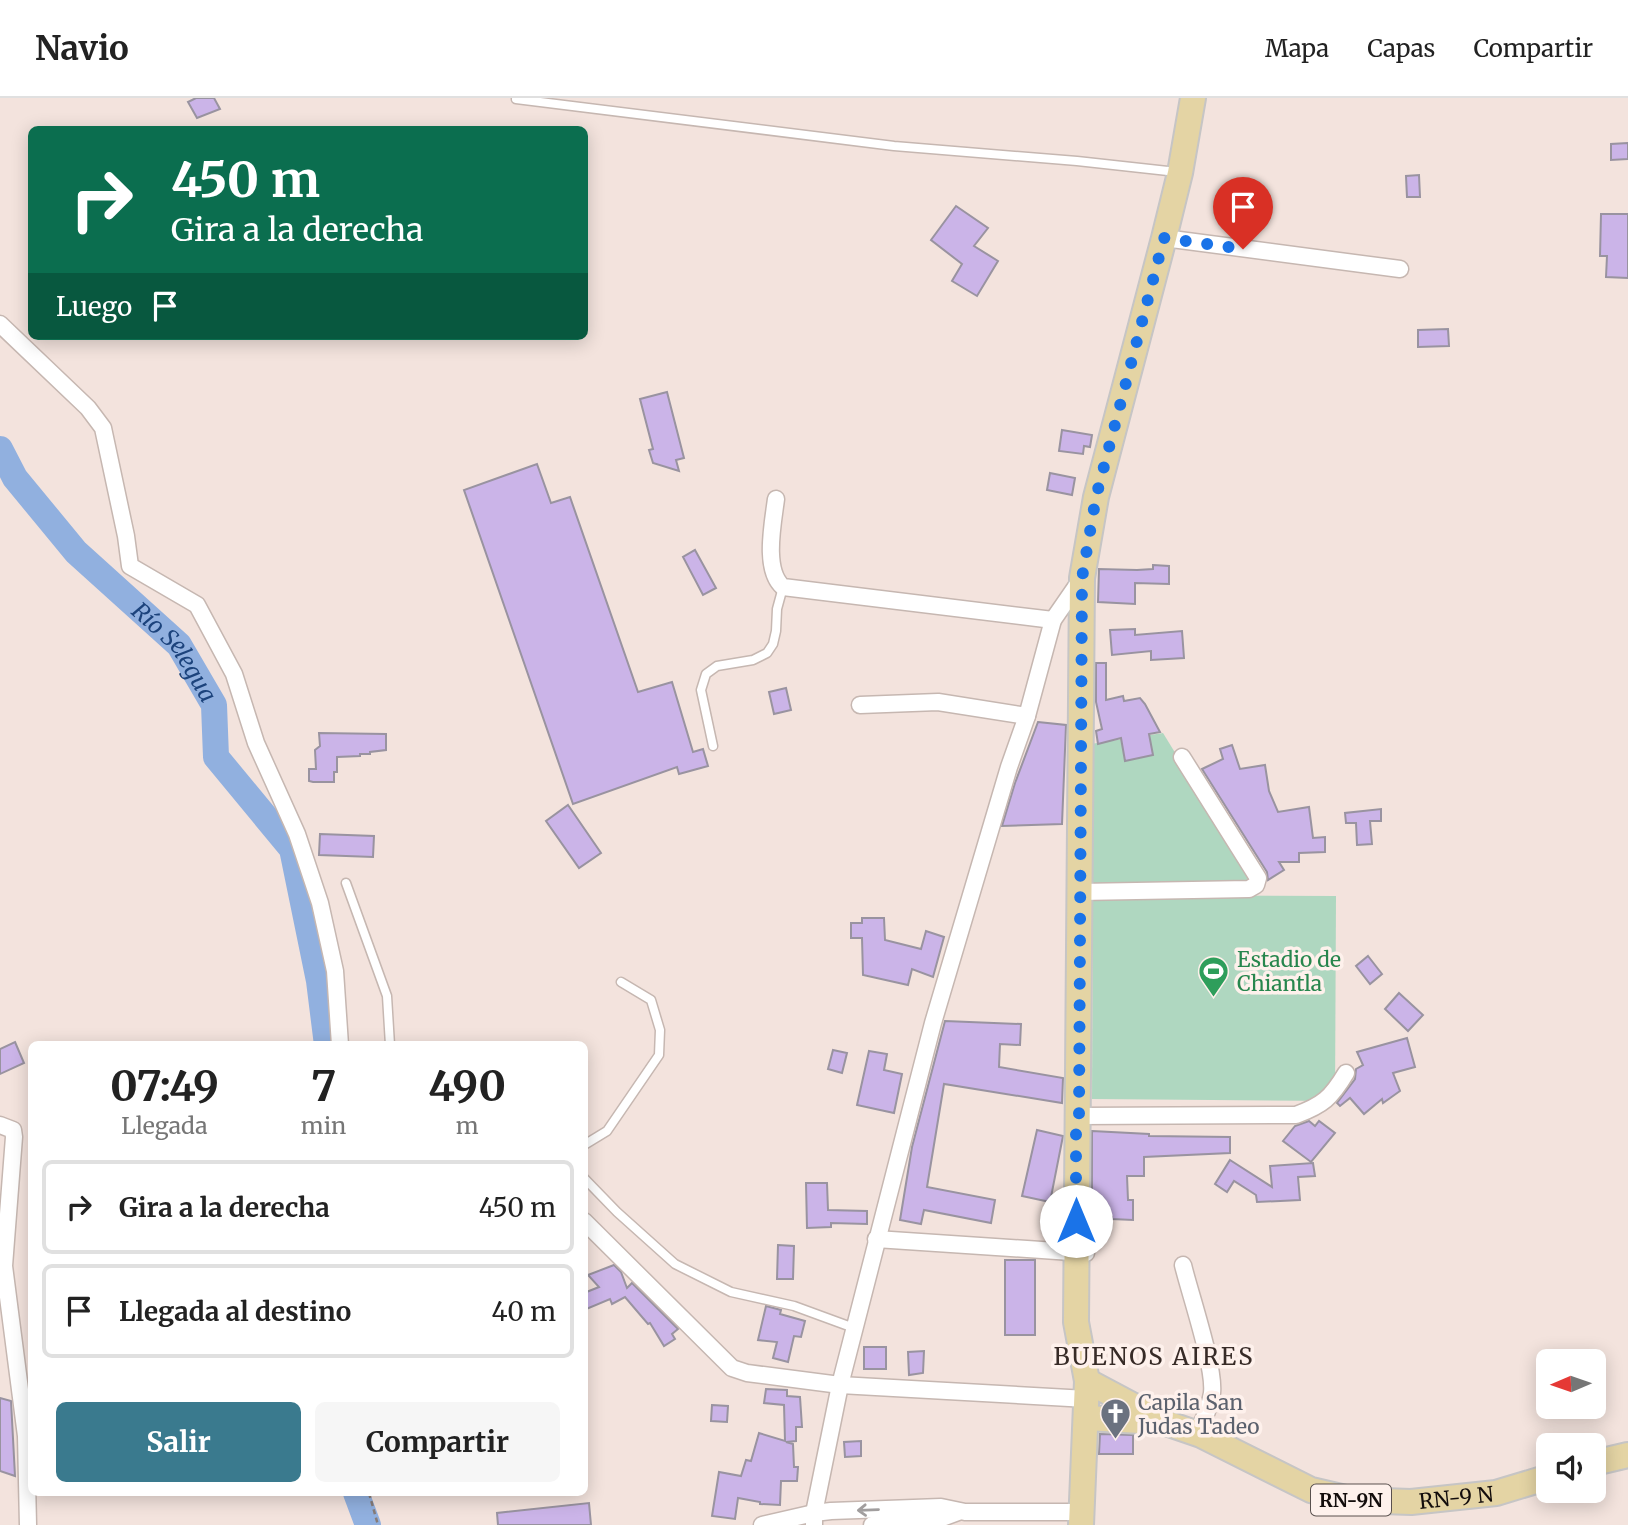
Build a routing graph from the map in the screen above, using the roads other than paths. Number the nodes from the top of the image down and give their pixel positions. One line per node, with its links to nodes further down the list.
1 (1193, 98): 3 (main road)
2 (516, 99): 3 (lane)
3 (1180, 173): 4 (main road)
4 (1164, 238): 5 (street); 8 (main road)
5 (1400, 270)
6 (0, 324): 18 (street)
7 (776, 499): 9 (street)
8 (1082, 578): 10 (street); 16 (main road)
9 (783, 587): 10 (street); 13 (lane)
10 (1053, 620): 12 (street)
11 (860, 705): 12 (street)
12 (1027, 716): 26 (street)
13 (713, 746)
14 (1182, 757): 16 (street)
15 (346, 883): 19 (lane)
16 (1080, 891): 21 (main road)
17 (621, 982): 23 (lane)
18 (340, 1041)
19 (390, 1041)
20 (1346, 1073): 21 (street)
21 (1079, 1116): 27 (main road)
22 (0, 1125): 29 (street)
23 (588, 1143)
24 (588, 1182): 30 (lane)
25 (588, 1225): 31 (street)
26 (876, 1239): 27 (street); 30 (street)
27 (1082, 1252): 32 (main road)
28 (1183, 1265): 34 (street)
29 (2, 1266): 41 (street)
30 (854, 1328): 31 (street)
31 (840, 1385): 32 (street); 39 (street)
32 (1087, 1399): 33 (main road, RN-9 N / RN-9N); 33 (main road, RN-9 N / RN-9N); 40 (main road)
33 (1166, 1423): 34 (main road, RN-9 N / RN-9N)
34 (1196, 1433): 37 (main road, RN-9 N / RN-9N)
35 (1628, 1455): 36 (main road)
36 (1606, 1460)
37 (1536, 1481)
38 (963, 1516): 39 (street, one-way to 39); 40 (street); 43 (street)
39 (814, 1519): 42 (street)
40 (1081, 1519)
41 (28, 1525)
42 (762, 1525)
43 (872, 1525)

